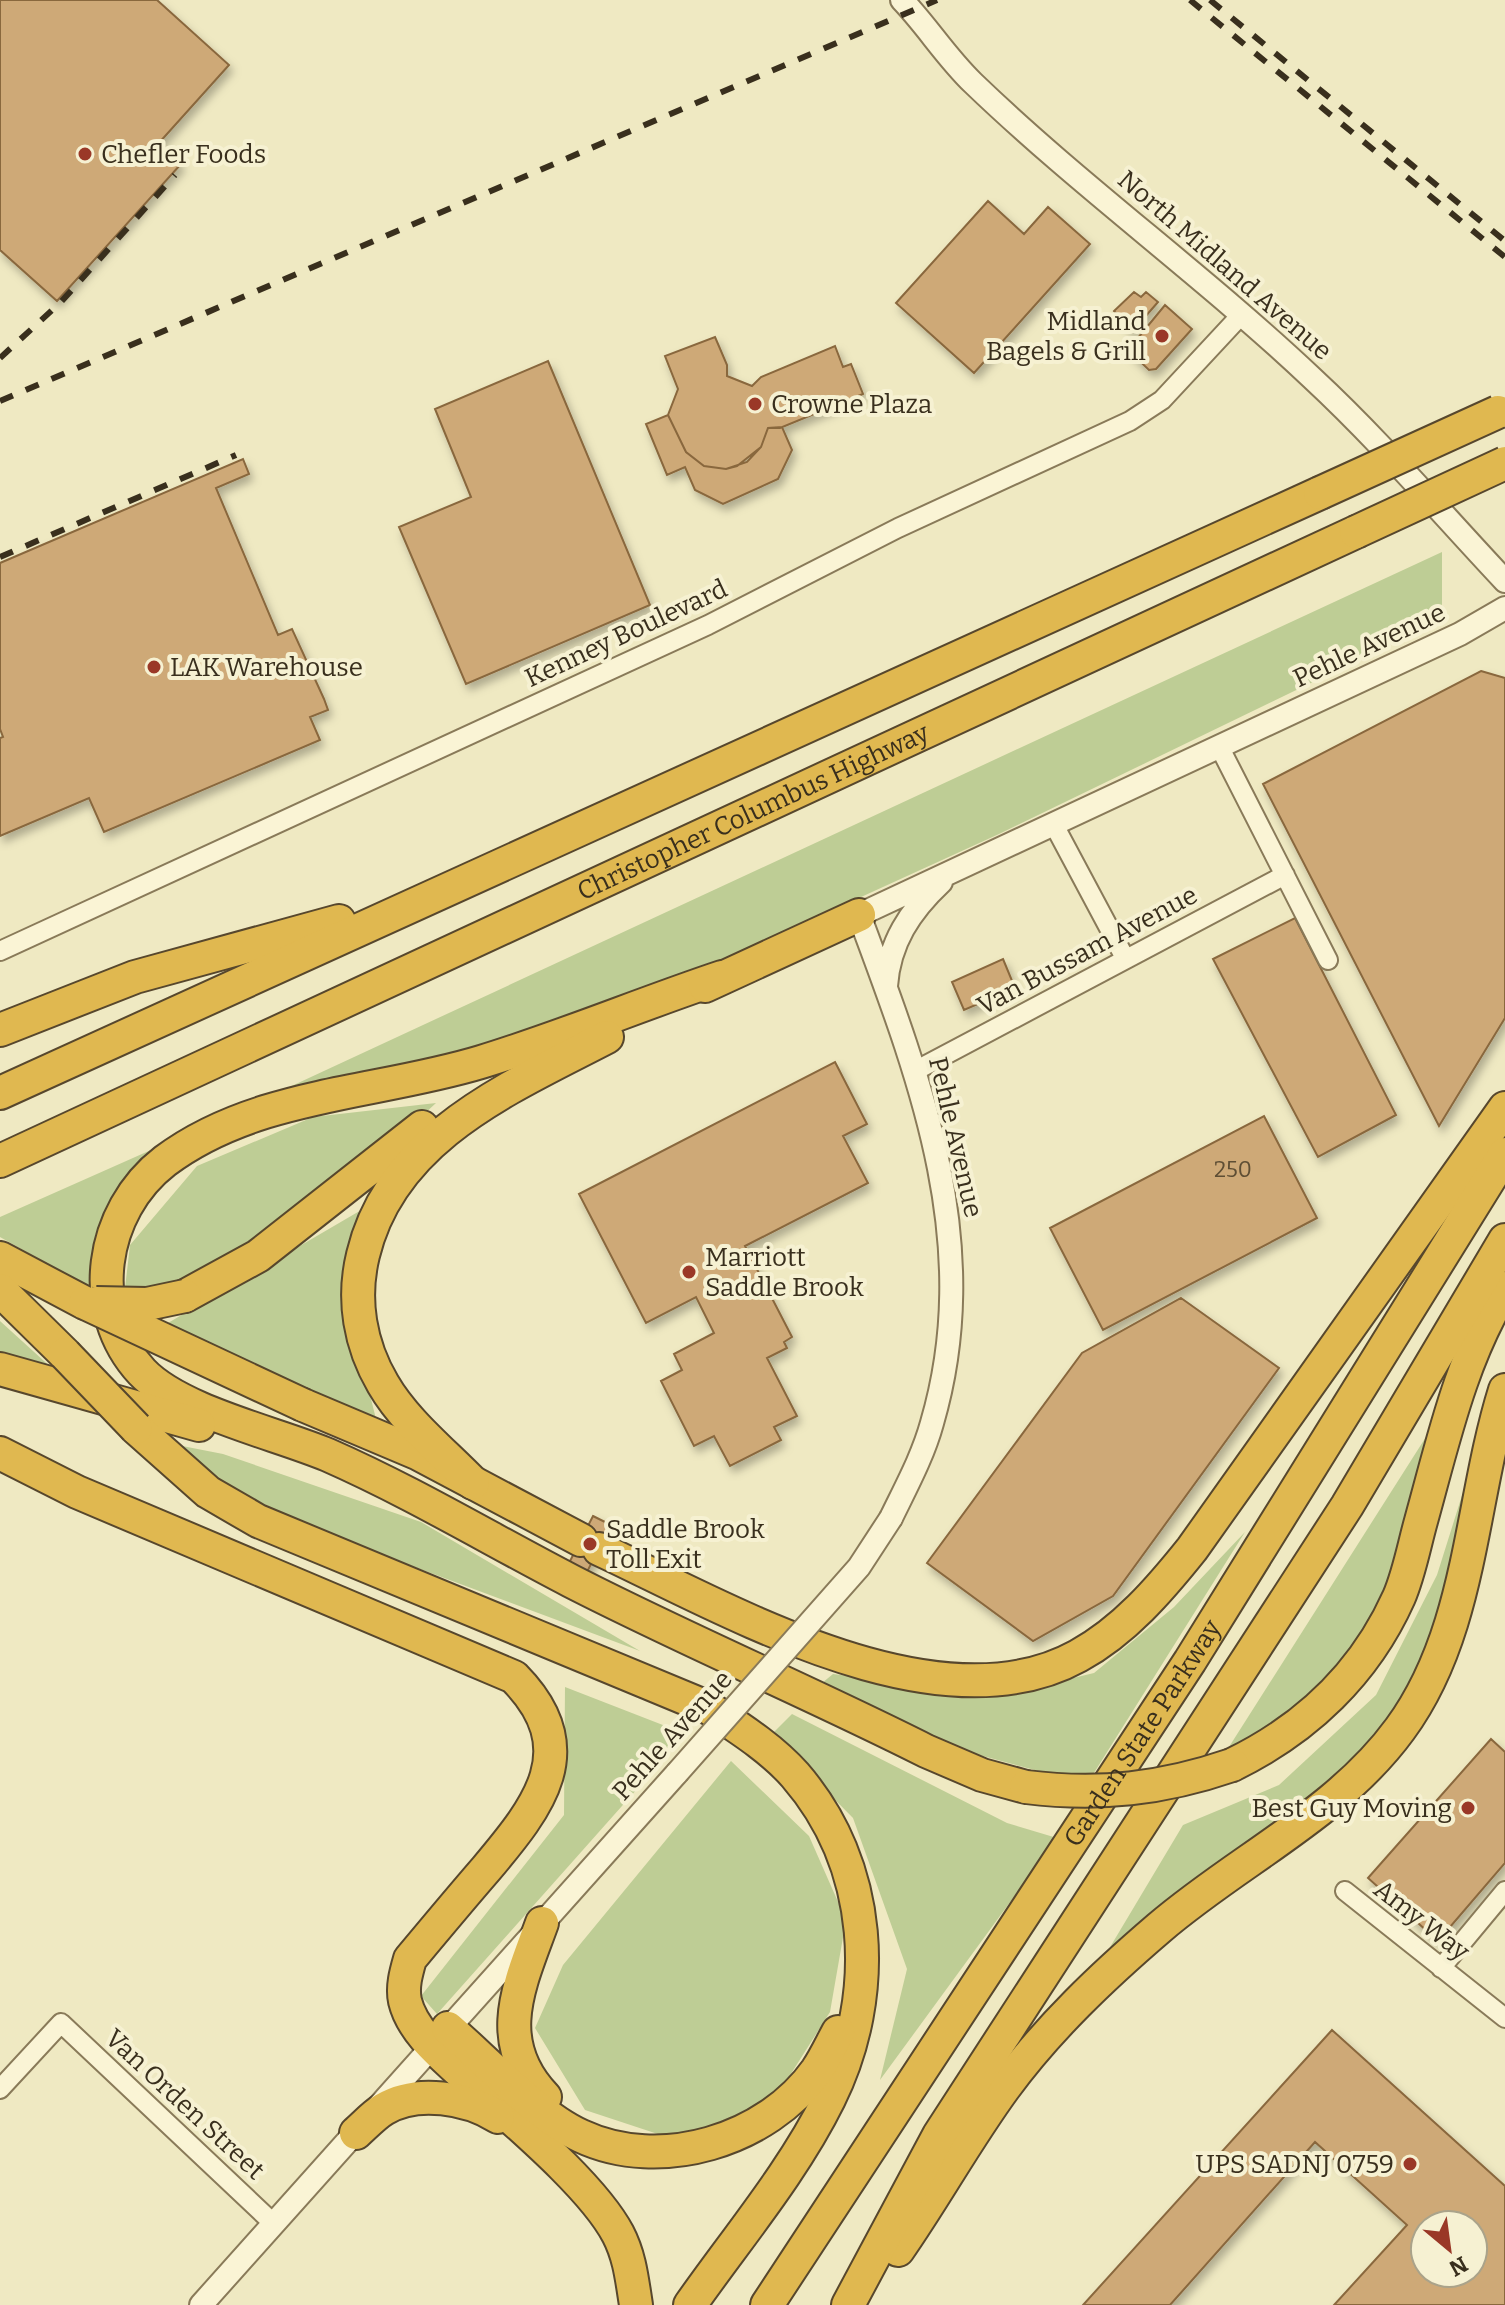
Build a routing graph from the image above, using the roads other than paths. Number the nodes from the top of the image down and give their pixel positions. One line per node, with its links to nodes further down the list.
1 (902, 0): 2 (street, North Midland Avenue)
2 (1242, 314): 5 (street, North Midland Avenue); 13 (street, Kenney Boulevard)
3 (1505, 408): 11 (highway, bridge)
4 (1505, 463): 24 (highway, Christopher Columbus Highway, bridge)
5 (1505, 581)
6 (1505, 608): 7 (street, Pehle Avenue)
7 (1219, 746): 8 (street, Pehle Avenue); 10 (street)
8 (1053, 823): 9 (street, Pehle Avenue); 14 (street)
9 (952, 871): 12 (street, Pehle Avenue); 17 (street)
10 (1285, 875): 14 (street, Van Bussam Avenue); 15 (street)
11 (434, 894): 19 (highway); 21 (highway)
12 (859, 915): 16 (highway); 17 (street, Pehle Avenue)
13 (0, 951)
14 (1125, 958): 20 (street, Van Bussam Avenue)
15 (1328, 960)
16 (722, 977): 18 (highway); 33 (highway)
17 (886, 987): 20 (street, Pehle Avenue)
18 (585, 1028): 29 (highway, bridge); 34 (highway)
19 (0, 1030)
20 (913, 1072): 38 (street, Pehle Avenue, bridge)
21 (0, 1093)
22 (1505, 1108): 33 (highway)
23 (1505, 1154): 51 (highway, Garden State Parkway)
24 (0, 1161)
25 (1505, 1240): 52 (highway, Garden State Parkway)
26 (0, 1258): 29 (highway)
27 (1505, 1288): 34 (highway, bridge)
28 (0, 1290): 35 (highway, bridge)
29 (85, 1303): 33 (highway, bridge)
30 (0, 1369): 34 (highway)
31 (1505, 1390): 53 (highway)
32 (0, 1451): 35 (highway); 42 (highway)
33 (473, 1483)
34 (404, 1492)
35 (546, 1642): 39 (highway)
36 (1345, 1891): 40 (street, Amy Way)
37 (1505, 1891): 40 (street)
38 (542, 1923): 42 (street, Pehle Avenue); 46 (highway)
39 (863, 1932): 46 (highway); 50 (highway)
40 (1441, 1968): 41 (street, Amy Way)
41 (1505, 2018)
42 (440, 2037): 44 (street, Pehle Avenue); 45 (highway); 46 (highway)
43 (0, 2089): 47 (street, Van Orden Street)
44 (356, 2133): 45 (highway); 47 (street, Pehle Avenue)
45 (537, 2142): 49 (highway)
46 (615, 2147)
47 (273, 2223): 48 (street, Pehle Avenue)
48 (201, 2305)
49 (636, 2305)
50 (690, 2305)
51 (767, 2305)
52 (848, 2305)
53 (860, 2305)

